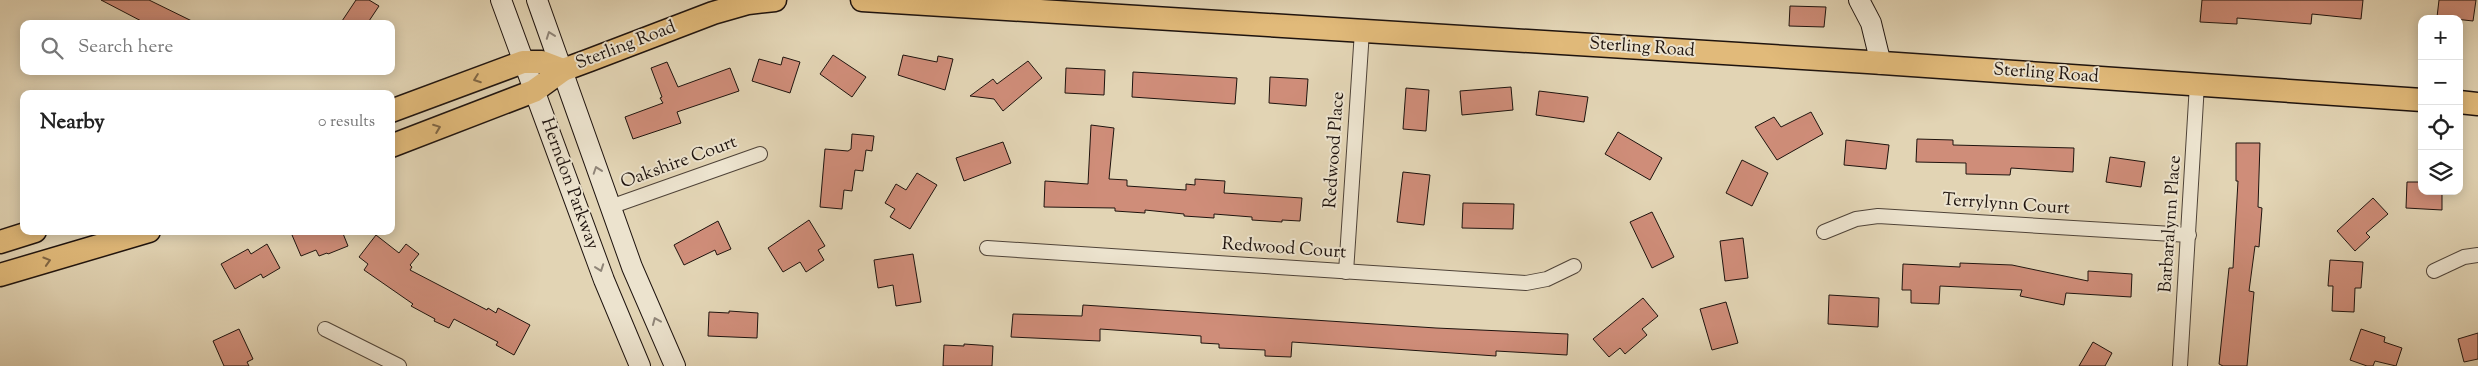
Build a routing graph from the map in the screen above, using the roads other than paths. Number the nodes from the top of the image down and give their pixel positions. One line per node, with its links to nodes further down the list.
1 (501, 0): 8 (main road, Herndon Parkway)
2 (537, 0): 10 (main road, Herndon Parkway, one-way to 2)
3 (775, 0): 10 (main road, Sterling Road)
4 (862, 0): 6 (main road, Sterling Road)
5 (1859, 0): 9 (main road)
6 (951, 2): 7 (main road, Sterling Road)
7 (1362, 31): 9 (main road, Sterling Road); 29 (street, Redwood Place)
8 (523, 62): 10 (main road, Sterling Road); 12 (main road, Herndon Parkway); 16 (main road, Sterling Road, one-way to 16)
9 (1881, 64): 11 (main road, Sterling Road)
10 (563, 70): 12 (main road, Sterling Road); 19 (main road, Herndon Parkway, one-way to 10)
11 (2197, 84): 13 (main road, Sterling Road); 23 (street, Barbaralynn Place)
12 (534, 92): 17 (main road, Sterling Road, one-way to 12); 33 (main road, Herndon Parkway, one-way to 33)
13 (2418, 100)
14 (2463, 102): 15 (main road)
15 (2478, 104)
16 (395, 110)
17 (395, 144)
18 (760, 154): 19 (street, Oakshire Court)
19 (610, 208): 34 (main road, Herndon Parkway, one-way to 19)
20 (1824, 232): 23 (street, Terrylynn Court)
21 (22, 235): 24 (main road)
22 (135, 235): 30 (main road, one-way to 22)
23 (2189, 235): 35 (street, Barbaralynn Place)
24 (0, 242)
25 (988, 248): 29 (street, Redwood Court)
26 (2478, 255): 28 (street)
27 (1574, 266): 29 (street, Redwood Court)
28 (2434, 271)
29 (1346, 272)
30 (0, 275)
31 (326, 329): 32 (street)
32 (399, 366)
33 (640, 366)
34 (675, 366)
35 (2180, 366)

